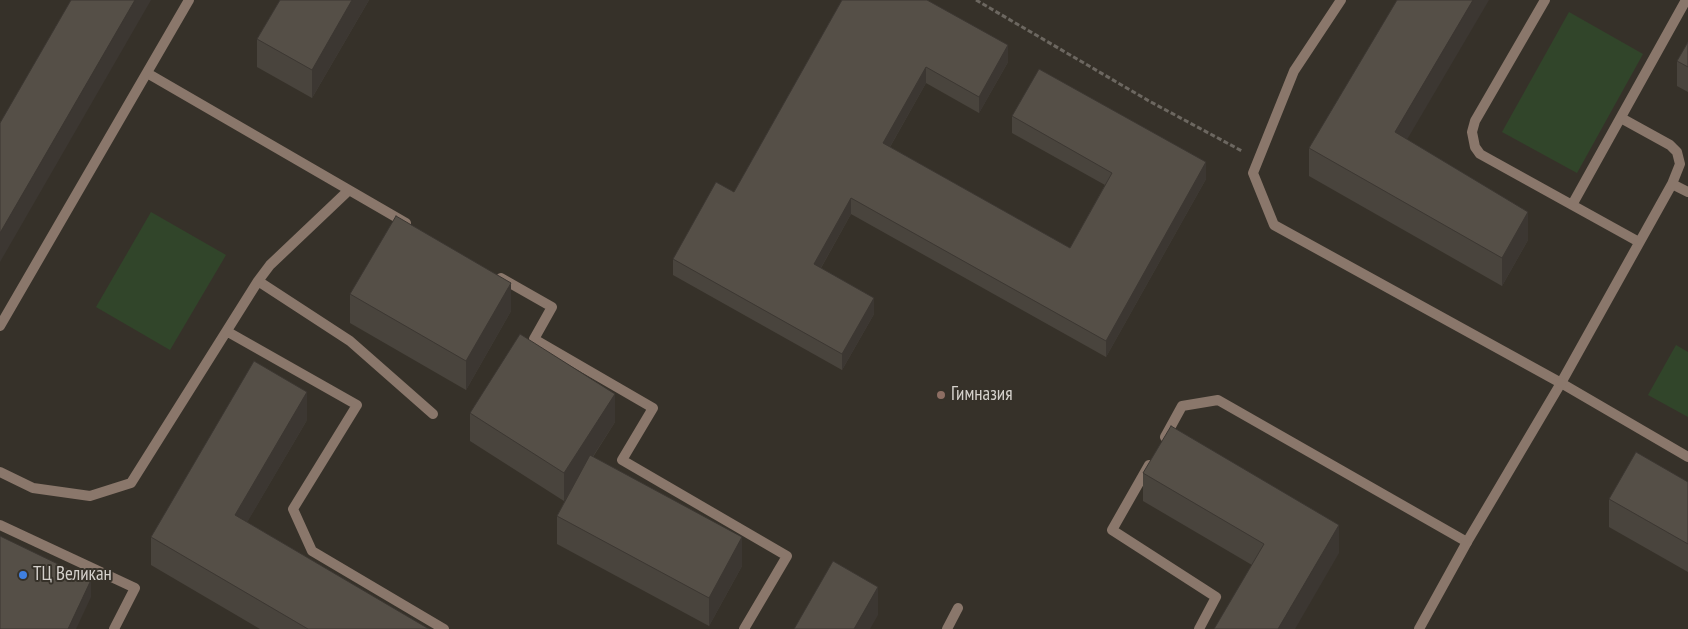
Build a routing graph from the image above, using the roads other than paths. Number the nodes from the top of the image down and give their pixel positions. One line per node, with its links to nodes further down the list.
1 (189, 0): 5 (street)
2 (1341, 0): 17 (street)
3 (1545, 0): 10 (street)
4 (1686, 0): 6 (street)
5 (147, 73): 8 (street); 15 (street)
6 (1621, 118): 7 (street); 10 (street)
7 (1672, 184): 9 (street); 12 (street)
8 (349, 190): 11 (street); 14 (street)
9 (1688, 192)
10 (1572, 205): 12 (street)
11 (417, 229)
12 (1639, 242): 17 (street)
13 (493, 273): 26 (street)
14 (258, 281): 16 (street); 18 (street)
15 (0, 326)
16 (228, 332): 20 (street); 25 (street)
17 (1561, 383): 19 (street); 22 (street)
18 (433, 414)
19 (1688, 457)
20 (0, 472)
21 (0, 525): 24 (street)
22 (1467, 542): 28 (street); 29 (street)
23 (958, 608): 27 (street)
24 (114, 629)
25 (444, 629)
26 (744, 629)
27 (947, 629)
28 (1199, 629)
29 (1419, 629)

